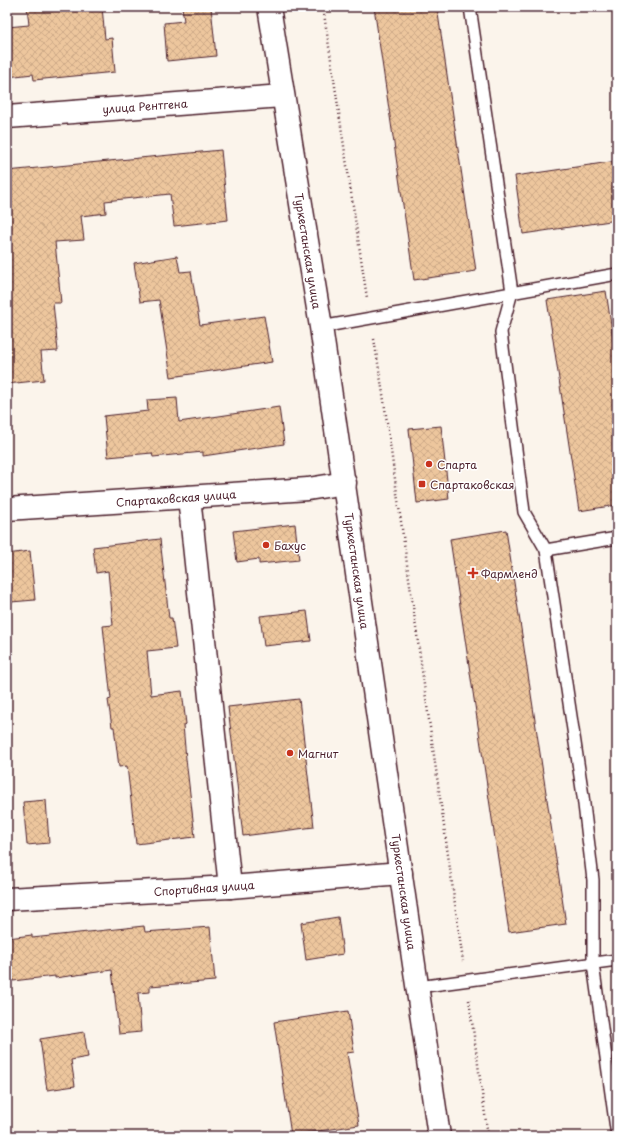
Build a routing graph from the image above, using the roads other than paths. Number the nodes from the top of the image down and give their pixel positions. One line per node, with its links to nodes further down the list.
1 (269, 7): 3 (street, Туркестанская улица)
2 (470, 7): 6 (lane)
3 (282, 96): 4 (street, улица Рентгена); 7 (street, Туркестанская улица)
4 (7, 116)
5 (616, 275): 6 (lane)
6 (512, 292): 7 (lane); 12 (lane)
7 (321, 327): 8 (street, Туркестанская улица)
8 (345, 483): 9 (street, Спартаковская улица); 13 (street, Туркестанская улица)
9 (189, 497): 10 (street, Спартаковская улица); 14 (street)
10 (7, 509)
11 (617, 538): 12 (lane)
12 (546, 550): 17 (lane)
13 (401, 873): 14 (street, Спортивная улица); 18 (street, Туркестанская улица)
14 (230, 887): 15 (street, Спортивная улица)
15 (7, 899)
16 (617, 960): 17 (lane)
17 (593, 964): 18 (lane); 20 (lane)
18 (418, 987): 19 (street, Туркестанская улица)
19 (440, 1136)
20 (617, 1136)

